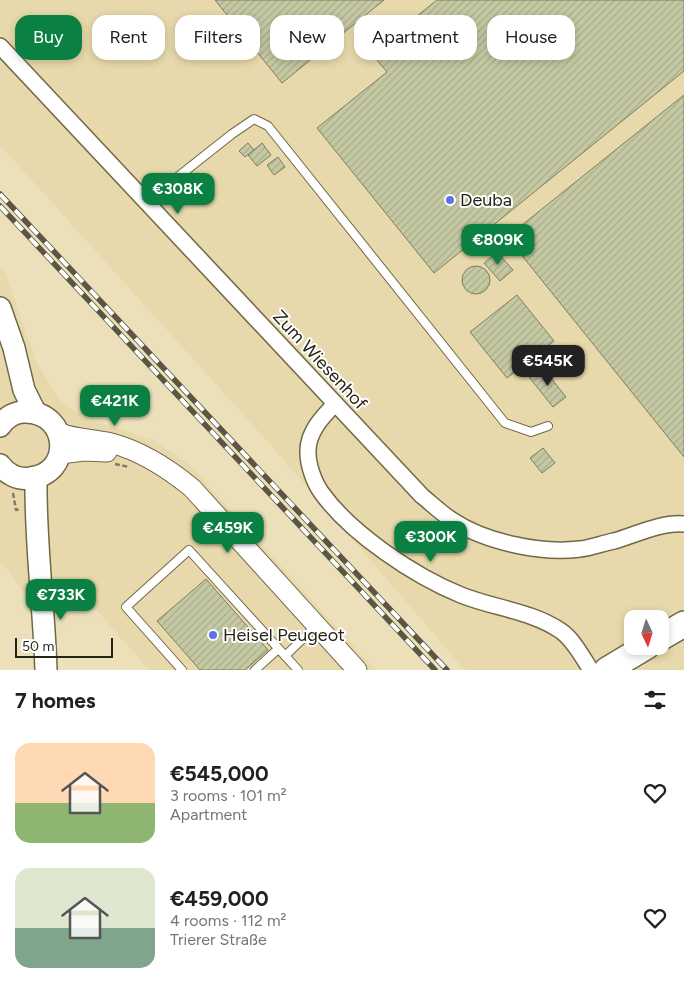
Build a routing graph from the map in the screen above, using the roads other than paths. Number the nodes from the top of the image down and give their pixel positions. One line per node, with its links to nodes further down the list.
1 (0, 46): 2 (street, Zum Wiesenhof)
2 (146, 202): 5 (street, Zum Wiesenhof); 8 (lane)
3 (0, 308): 6 (main road)
4 (0, 330): 7 (main road)
5 (335, 404): 13 (street, Zum Wiesenhof); 25 (street)
6 (35, 412): 7 (main road); 9 (main road)
7 (6, 420)
8 (548, 426)
9 (59, 433): 10 (main road); 11 (street)
10 (60, 454): 11 (street); 12 (main road)
11 (154, 463): 15 (street)
12 (17, 473): 20 (main road)
13 (684, 524)
14 (684, 624): 16 (main road)
15 (317, 625): 19 (lane); 24 (street)
16 (669, 633)
17 (278, 649): 19 (lane); 21 (lane); 22 (lane)
18 (632, 655): 26 (main road)
19 (285, 656): 23 (lane)
20 (46, 670)
21 (182, 670)
22 (255, 670)
23 (298, 670)
24 (357, 670)
25 (591, 670)
26 (607, 670)

